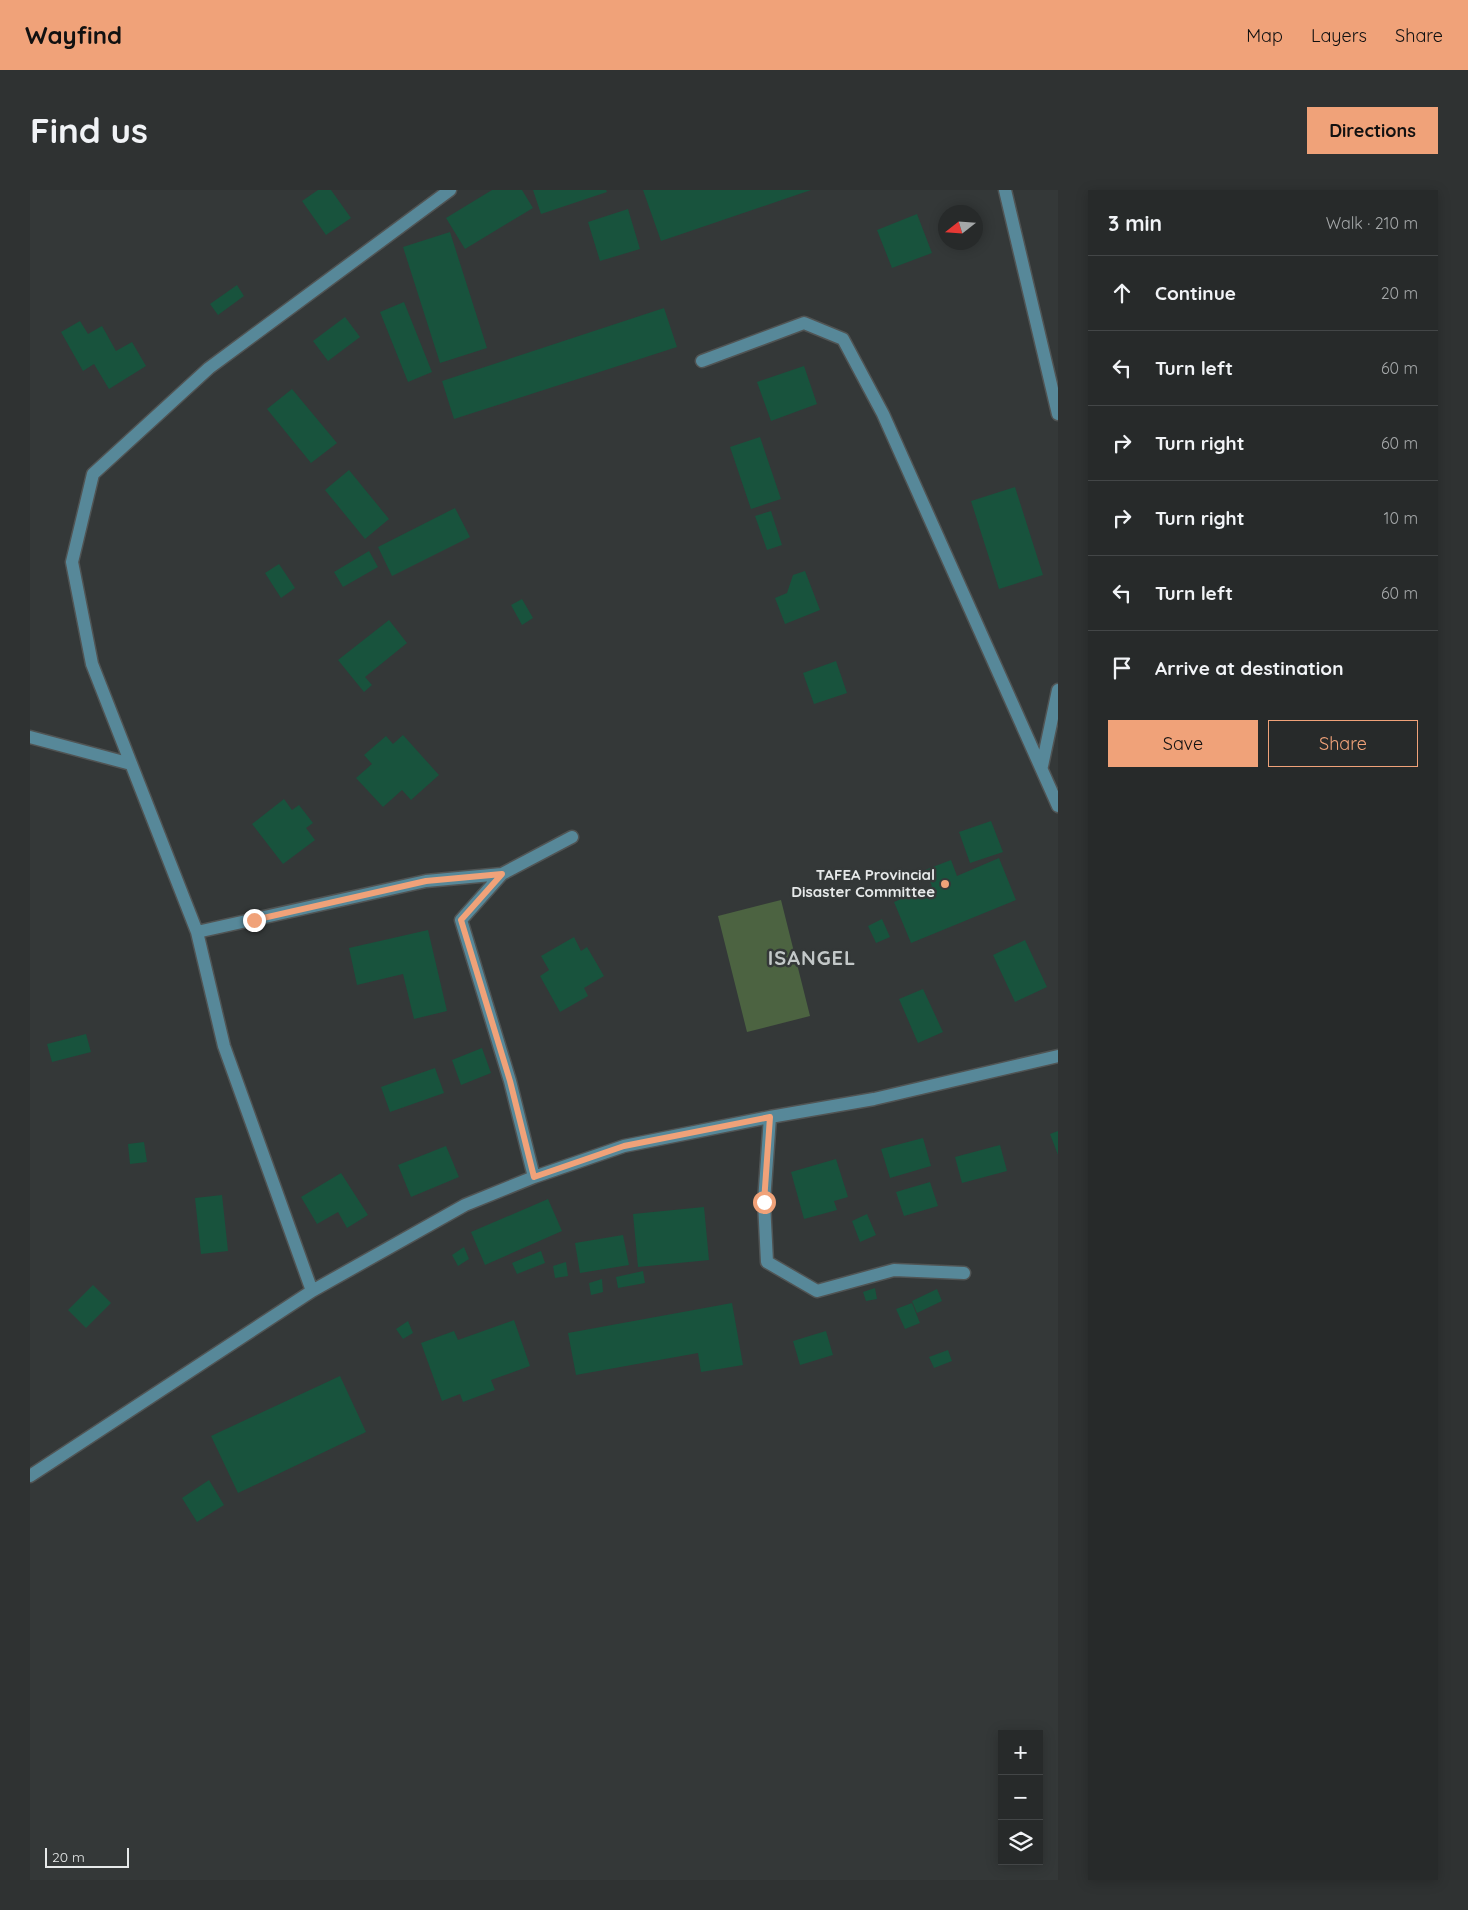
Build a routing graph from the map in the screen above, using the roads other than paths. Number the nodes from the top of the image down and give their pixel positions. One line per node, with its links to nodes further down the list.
1 (450, 190): 7 (street)
2 (1005, 190): 4 (street)
3 (702, 361): 8 (street)
4 (1058, 414)
5 (1058, 690): 8 (street)
6 (30, 737): 7 (street)
7 (131, 764): 12 (street)
8 (1042, 766): 9 (street)
9 (1058, 806)
10 (572, 838): 11 (street)
11 (502, 874): 12 (street); 15 (street)
12 (197, 932): 17 (street)
13 (1058, 1056): 14 (street)
14 (770, 1117): 15 (street); 16 (street)
15 (534, 1177): 17 (street)
16 (964, 1273)
17 (312, 1292): 18 (street)
18 (30, 1476)

